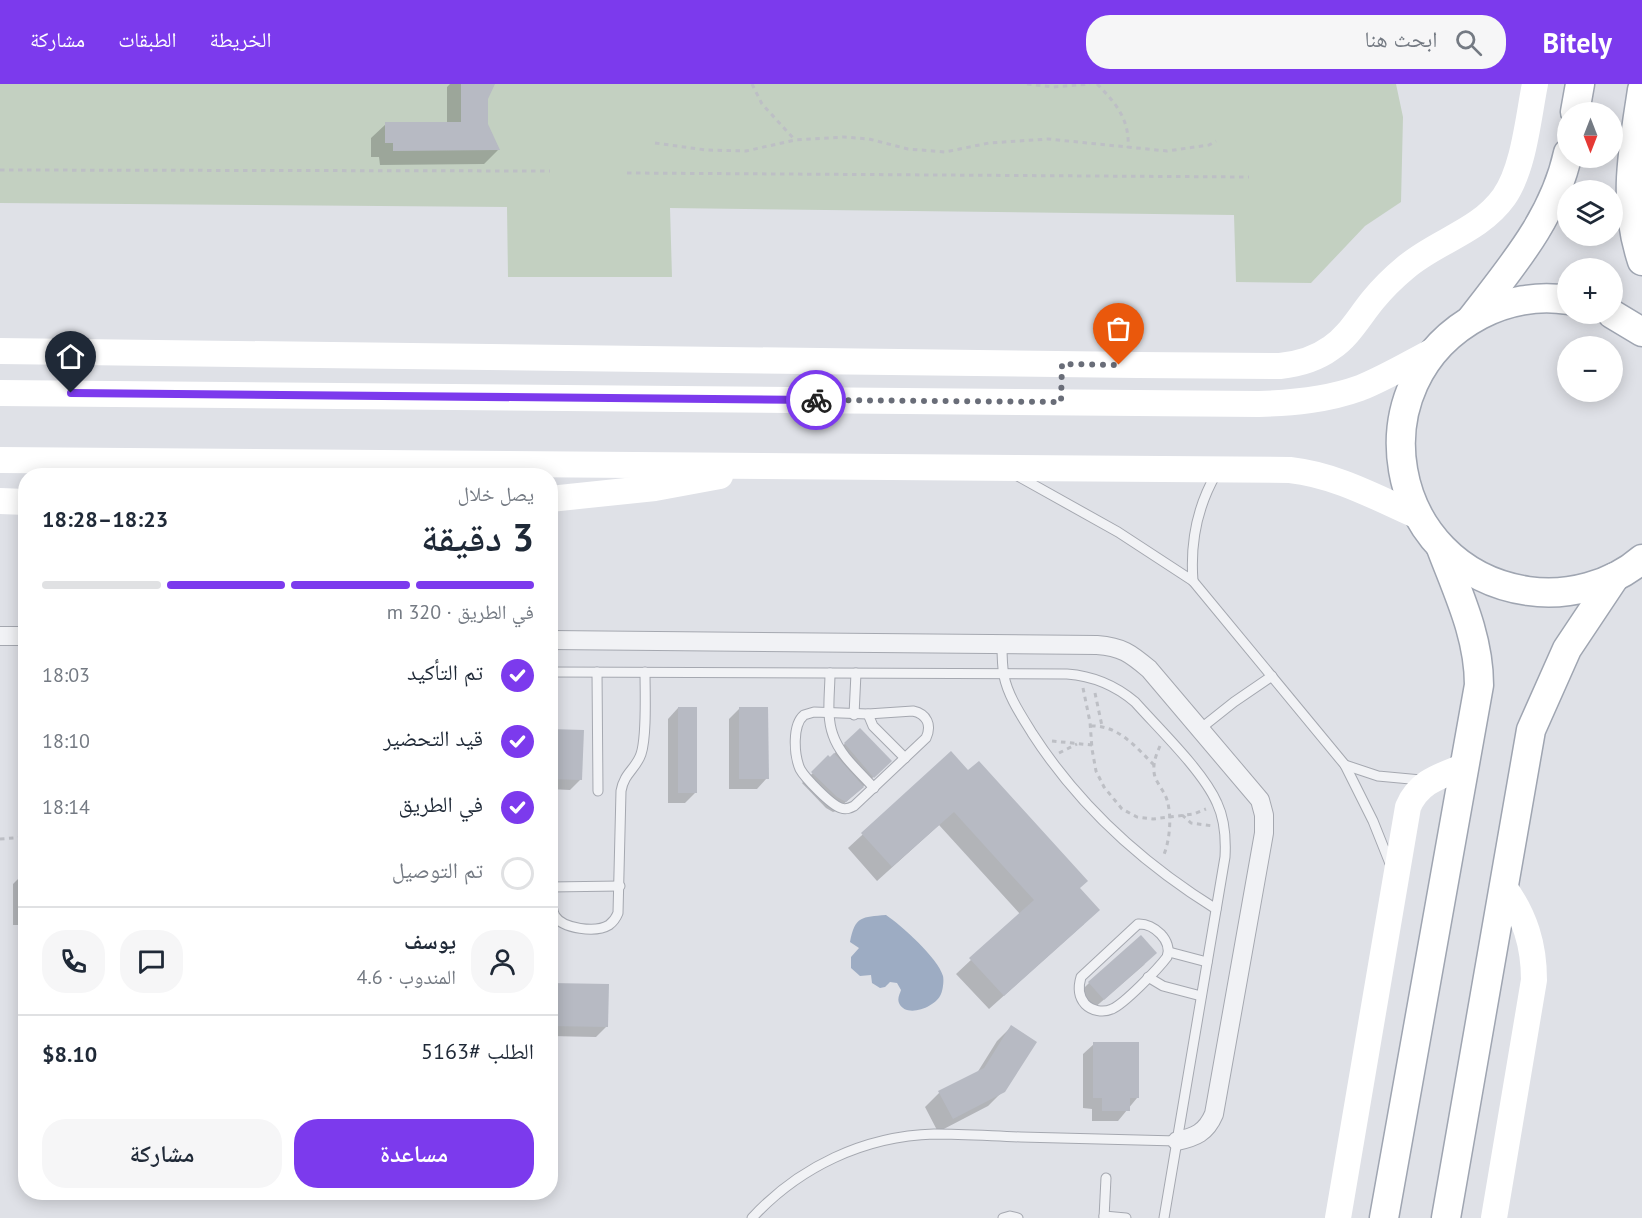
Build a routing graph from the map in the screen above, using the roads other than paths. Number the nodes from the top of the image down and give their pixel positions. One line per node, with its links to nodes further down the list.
1 (1580, 84): 4 (main road)
2 (1532, 86): 13 (main road)
3 (1642, 90): 6 (main road)
4 (1577, 102)
5 (1563, 168): 8 (main road)
6 (1642, 261)
7 (1557, 300): 8 (main road)
8 (1469, 321): 11 (main road)
9 (1623, 321): 10 (main road)
10 (1642, 332)
11 (1435, 350): 15 (main road); 23 (main road)
12 (0, 351): 13 (main road)
13 (1062, 364): 15 (main road)
14 (0, 393): 15 (main road)
15 (1061, 402)
16 (0, 460): 17 (main road)
17 (772, 465): 18 (main road); 20 (main road)
18 (1001, 468): 19 (main road); 27 (lane)
19 (1218, 470): 23 (main road); 27 (lane)
20 (558, 498)
21 (0, 501): 22 (main road)
22 (18, 502)
23 (1418, 516): 24 (main road)
24 (1441, 548): 26 (main road); 45 (main road)
25 (1642, 559): 26 (main road)
26 (1615, 577): 52 (main road)
27 (1193, 581): 38 (lane)
28 (0, 636): 29 (street)
29 (18, 636)
30 (558, 640): 31 (street)
31 (1002, 644): 37 (lane); 42 (street)
32 (558, 672): 33 (lane)
33 (597, 672): 34 (lane); 48 (lane)
34 (645, 672): 35 (lane); 50 (lane)
35 (830, 673): 36 (lane); 39 (lane)
36 (856, 673): 37 (lane); 41 (lane)
37 (1004, 674): 53 (lane); 53 (lane)
38 (1272, 676): 42 (lane); 44 (lane)
39 (830, 714): 41 (lane); 47 (lane); 47 (lane)
40 (868, 714): 41 (lane); 43 (lane); 43 (lane)
41 (854, 715)
42 (1200, 729): 59 (street)
43 (905, 758): 47 (lane)
44 (1345, 765): 46 (lane); 49 (lane)
45 (1465, 766): 46 (main road); 68 (main road)
46 (1430, 780): 49 (main road)
47 (874, 788)
48 (598, 791)
49 (1396, 878): 67 (main road)
50 (620, 886): 51 (lane); 54 (lane)
51 (558, 887)
52 (1504, 887): 69 (main road); 70 (main road)
53 (1216, 909): 56 (lane)
54 (558, 919)
55 (1169, 952): 56 (lane); 57 (lane); 57 (lane)
56 (1207, 962): 58 (lane)
57 (1148, 977): 58 (lane)
58 (1201, 996): 59 (lane)
59 (1177, 1141): 62 (lane); 66 (lane)
60 (1106, 1178): 61 (lane)
61 (1104, 1217): 65 (lane)
62 (752, 1218)
63 (1003, 1218): 64 (lane)
64 (1018, 1218)
65 (1126, 1218)
66 (1164, 1218)
67 (1338, 1218)
68 (1384, 1218)
69 (1446, 1218)
70 (1494, 1218)

